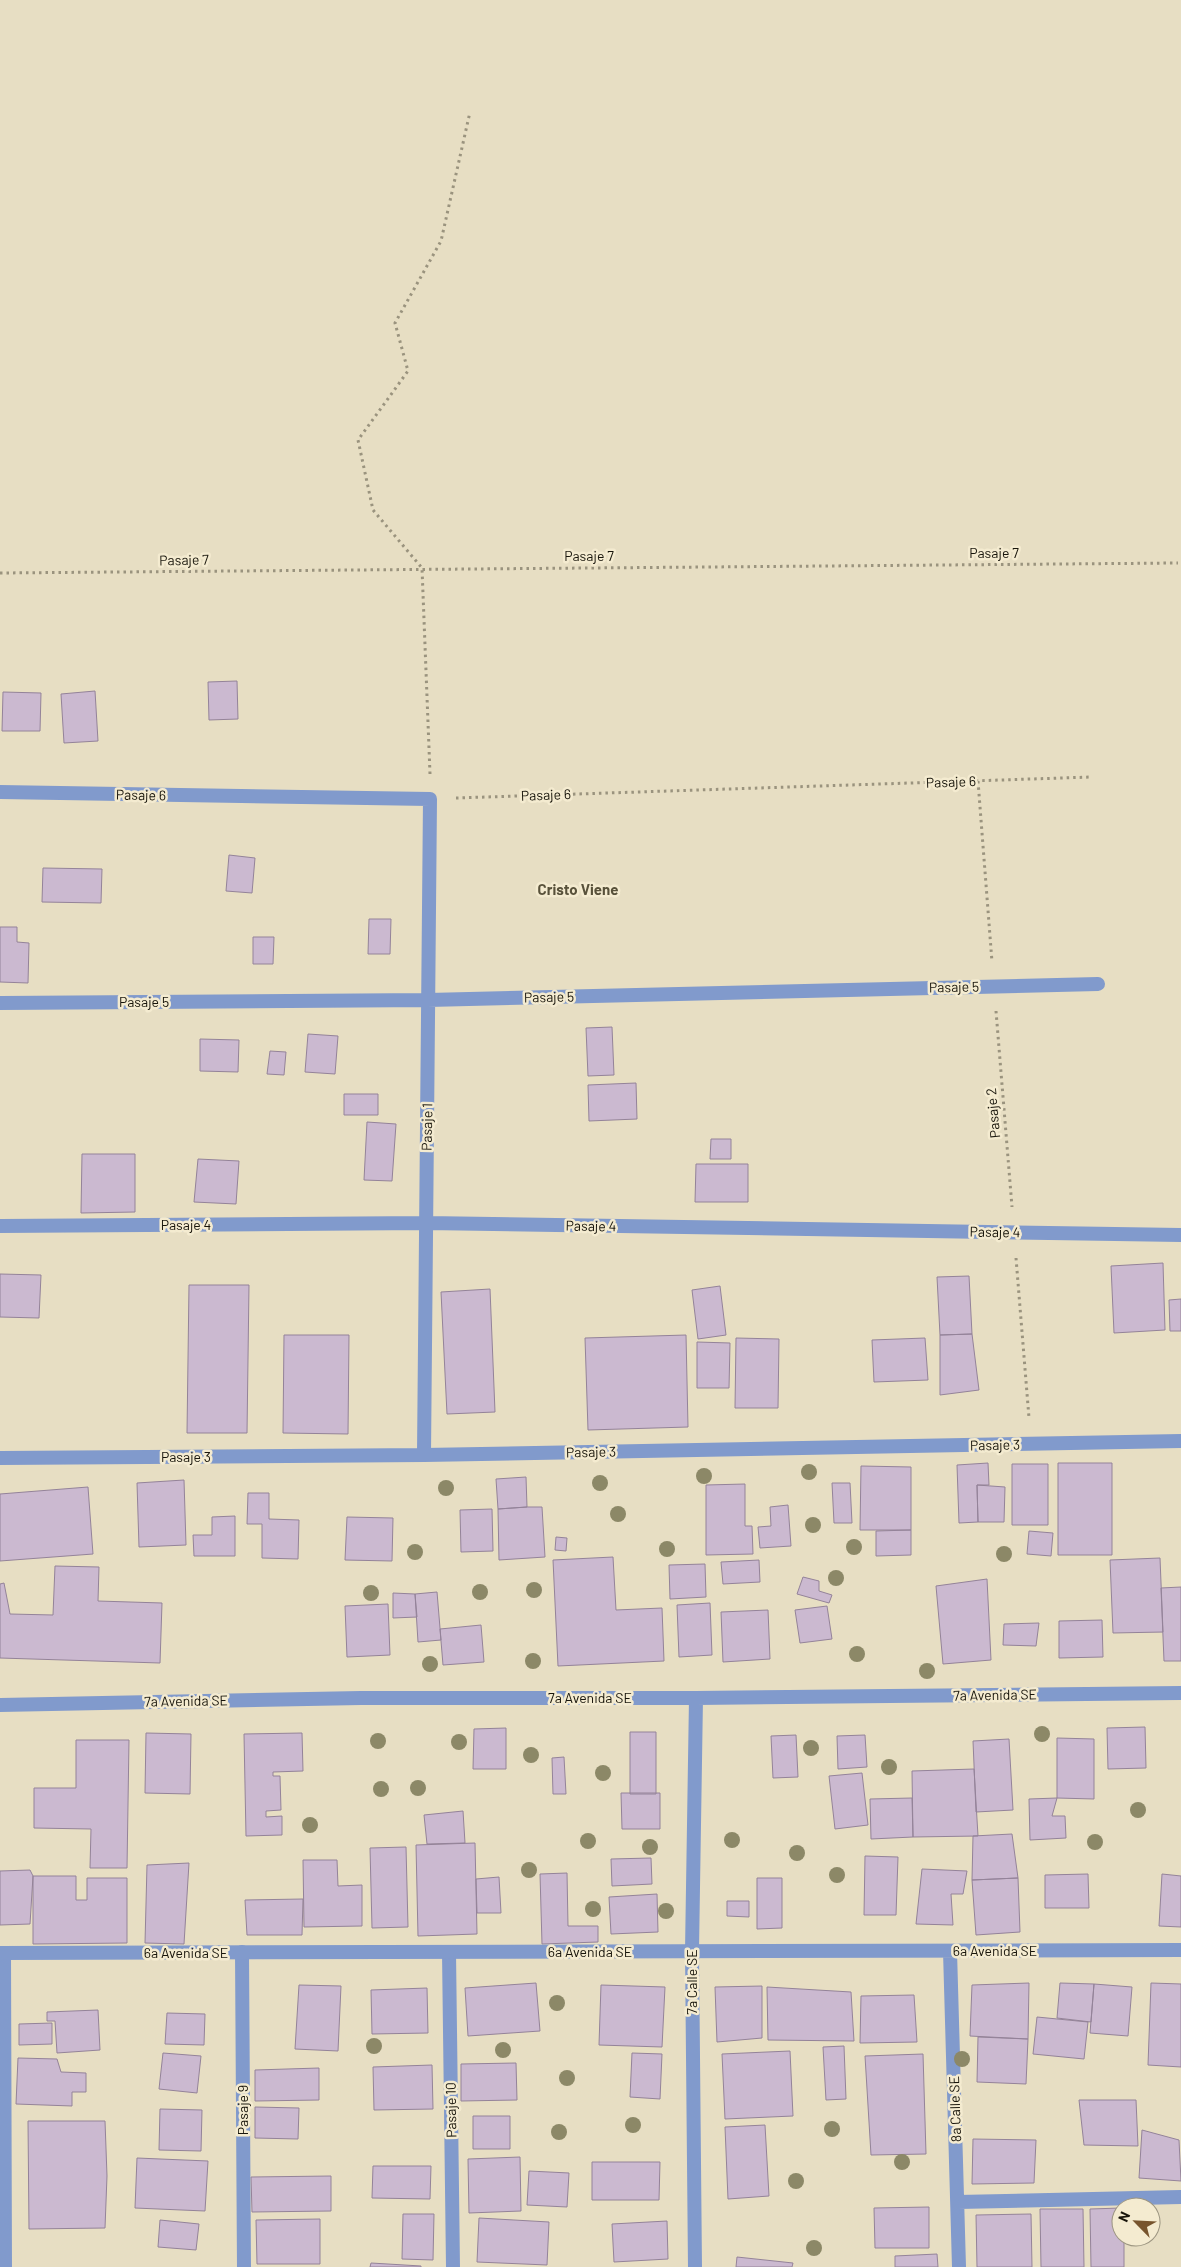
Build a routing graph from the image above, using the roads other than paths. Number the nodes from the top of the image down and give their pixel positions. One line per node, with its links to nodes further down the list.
1 (0, 792): 2 (street, Pasaje 6)
2 (430, 799): 4 (street, Pasaje 1)
3 (1098, 984): 4 (street, Pasaje 5)
4 (428, 1000): 5 (street, Pasaje 5); 6 (street, Pasaje 1)
5 (0, 1003)
6 (426, 1223): 7 (street, Pasaje 4); 8 (street, Pasaje 4); 10 (street, Pasaje 1)
7 (0, 1226)
8 (1181, 1235)
9 (1181, 1442): 10 (street, Pasaje 3)
10 (424, 1455): 11 (street, Pasaje 3)
11 (0, 1458)
12 (1181, 1693): 13 (street, 7a Avenida SE)
13 (696, 1698): 14 (street, 7a Avenida SE); 16 (street, 7a Calle SE)
14 (0, 1705)
15 (1181, 1950): 17 (street, 6a Avenida SE)
16 (692, 1951): 17 (street, 6a Avenida SE); 19 (street, 6a Avenida SE); 26 (street, 7a Calle SE)
17 (950, 1951): 22 (street, 8a Calle SE)
18 (242, 1952): 19 (street, 6a Avenida SE); 20 (street, 6a Avenida SE); 24 (street, Pasaje 9)
19 (449, 1952): 25 (street, Pasaje 10)
20 (2, 1953): 23 (street)
21 (1181, 2198): 22 (street)
22 (958, 2202): 27 (street, 8a Calle SE)
23 (5, 2267)
24 (244, 2267)
25 (453, 2267)
26 (695, 2267)
27 (958, 2267)

